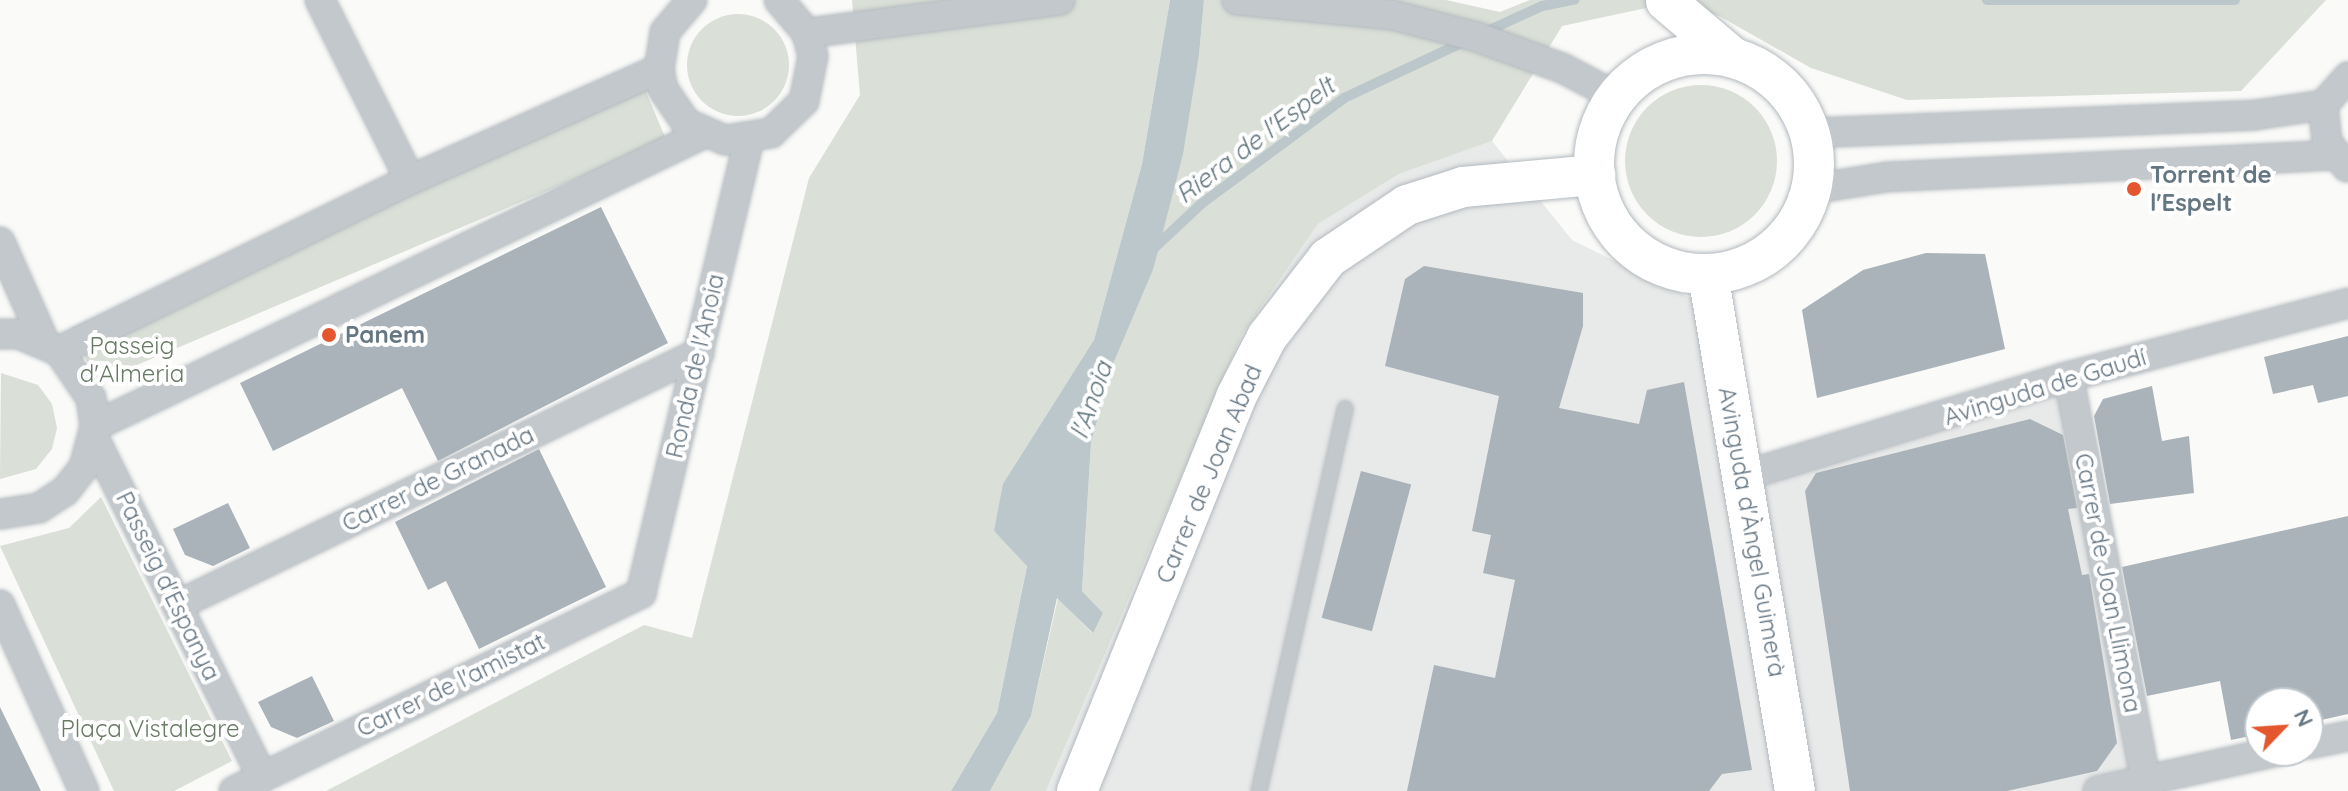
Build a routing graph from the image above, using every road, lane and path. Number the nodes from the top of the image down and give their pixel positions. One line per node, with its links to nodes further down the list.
1 (320, 0): 18 (street)
2 (779, 0): 7 (street)
3 (1060, 0): 7 (street)
4 (1237, 0): 11 (street)
5 (678, 5): 9 (street)
6 (1666, 25): 8 (street); 8 (street); 11 (street)
7 (807, 33): 15 (street)
8 (1732, 57): 13 (street)
9 (659, 69): 14 (street); 18 (street)
10 (2348, 77): 12 (street)
11 (1617, 97): 17 (street)
12 (2323, 105): 13 (street); 16 (street)
13 (1810, 133): 19 (street)
14 (703, 134): 15 (street); 28 (street)
15 (749, 140): 25 (street, Ronda de l'Anoia)
16 (2341, 162): 19 (street)
17 (1595, 175): 21 (street); 41 (street, Carrer de Joan Abad)
18 (410, 180): 24 (street)
19 (1812, 189): 21 (street)
20 (0, 242): 24 (street, Passeig d'Espanya)
21 (1708, 274): 29 (street, Avinguda d'Àngel Guimerà)
22 (2348, 303): 26 (street, Avinguda de Gaudí)
23 (0, 334): 24 (street)
24 (52, 347): 28 (street, Passeig d'Espanya)
25 (699, 353): 31 (street, Ronda de l'Anoia); 33 (street, Carrer de Granada)
26 (2063, 378): 29 (street, Avinguda de Gaudí); 38 (street, Carrer de Joan Llimona)
27 (1345, 409): 42 (lane)
28 (94, 432): 30 (street); 33 (street, Passeig d'Espanya)
29 (1743, 476): 43 (street, Avinguda d'Àngel Guimerà)
30 (0, 514)
31 (641, 593): 37 (street, Carrer de l'amistat)
32 (0, 605): 39 (street)
33 (178, 605): 37 (street, Passeig d'Espanya)
34 (2348, 736): 35 (street)
35 (2324, 741)
36 (2244, 760): 38 (street)
37 (262, 777): 40 (street)
38 (2147, 785): 44 (street)
39 (84, 791)
40 (234, 791)
41 (1077, 791)
42 (1259, 791)
43 (1795, 791)
44 (2098, 791)

